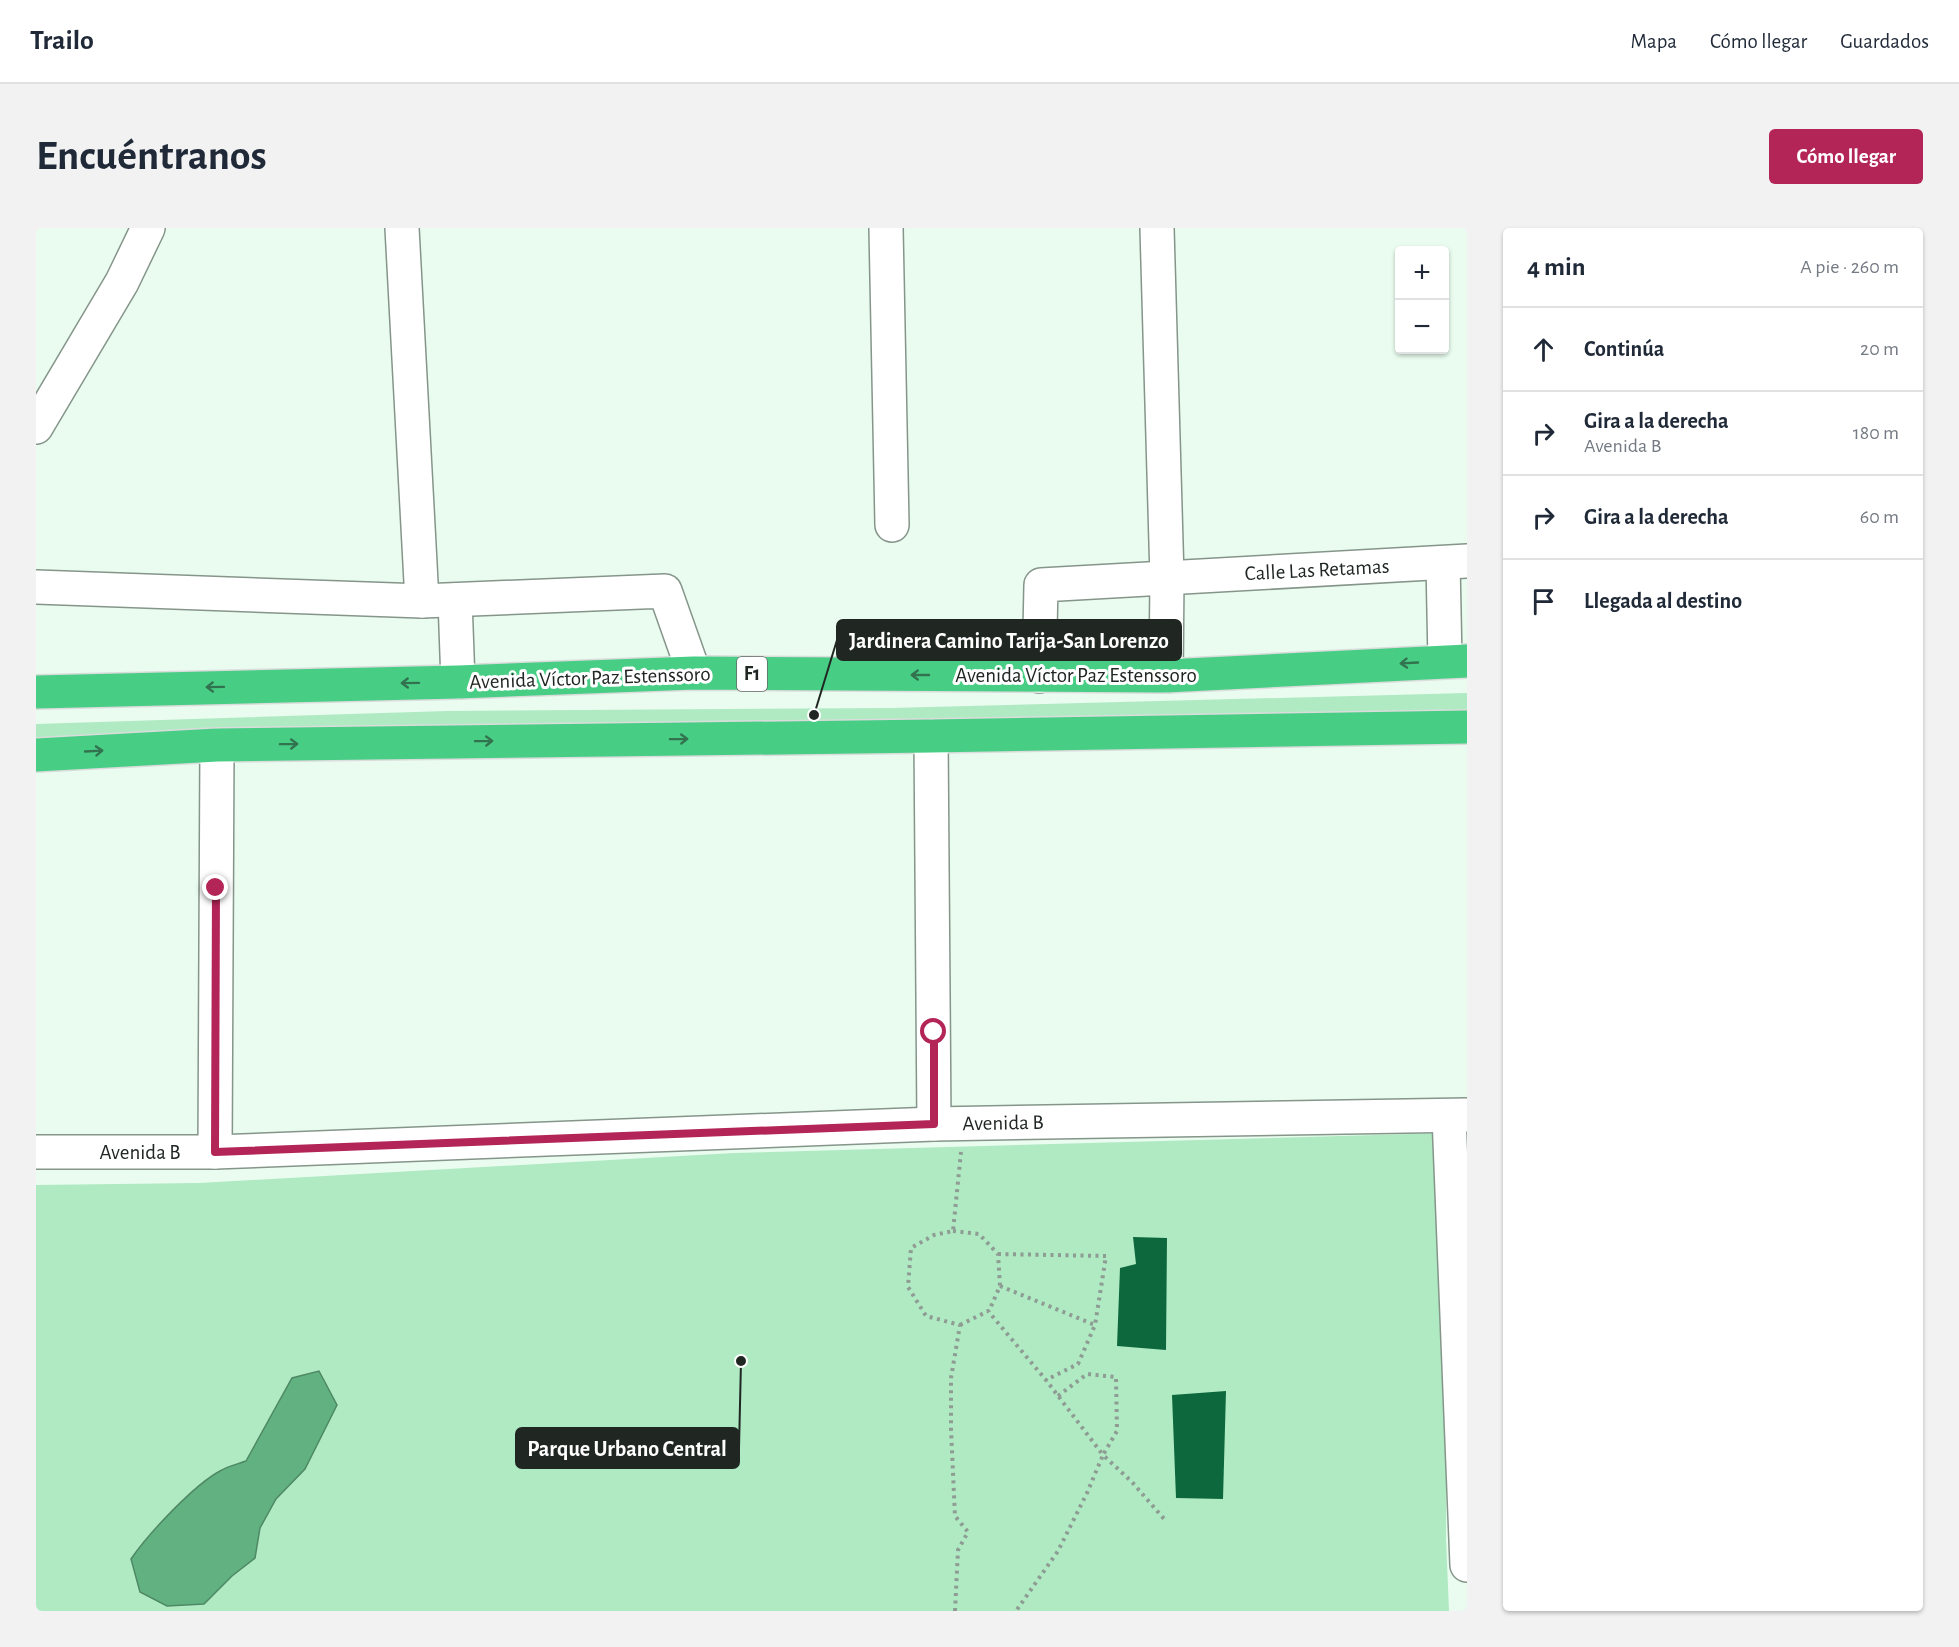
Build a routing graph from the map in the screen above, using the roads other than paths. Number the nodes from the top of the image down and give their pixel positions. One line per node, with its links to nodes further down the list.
1 (148, 228): 5 (street)
2 (402, 228): 11 (street)
3 (886, 228): 6 (street)
4 (1157, 228): 8 (street)
5 (36, 427)
6 (892, 525)
7 (1455, 562): 8 (street, Calle Las Retamas); 12 (street)
8 (1167, 578): 14 (street, Calle Las Retamas); 15 (street)
9 (36, 587): 11 (street)
10 (456, 600): 11 (street); 13 (street); 16 (street)
11 (422, 601)
12 (1456, 661): 15 (highway, Avenida Víctor Paz Estenssoro / F1, one-way to 15)
13 (694, 673): 14 (highway, Avenida Víctor Paz Estenssoro / F1, one-way to 13); 16 (highway, Avenida Víctor Paz Estenssoro / F1)
14 (1039, 676): 15 (highway, Avenida Víctor Paz Estenssoro / F1)
15 (1166, 676)
16 (458, 682): 17 (highway, Avenida Víctor Paz Estenssoro / F1, one-way to 17)
17 (36, 692)
18 (1467, 727): 19 (highway)
19 (931, 736): 20 (highway, one-way to 19); 23 (street)
20 (217, 745): 21 (highway, one-way to 20); 25 (street)
21 (36, 754)
22 (1458, 1116): 23 (street, Avenida B); 26 (street)
23 (934, 1124): 25 (street, Avenida B)
24 (36, 1152): 25 (street, Avenida B)
25 (215, 1152)
26 (1467, 1564)

